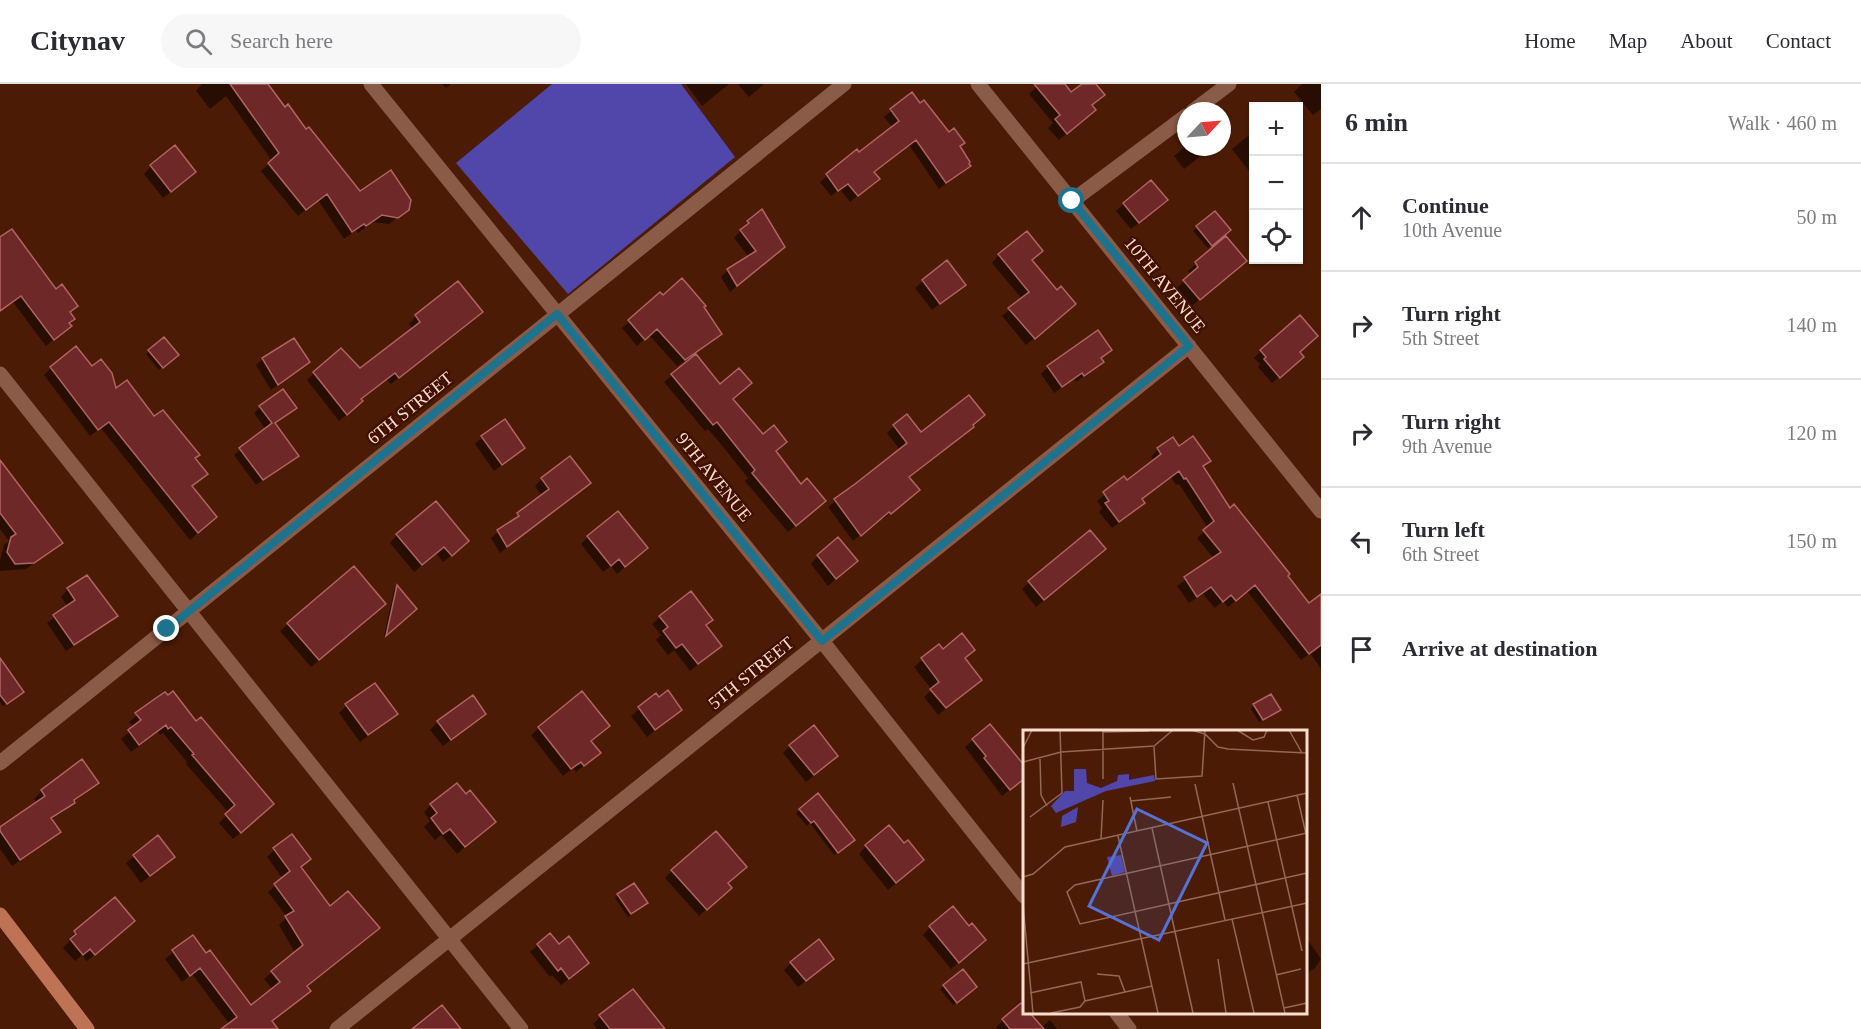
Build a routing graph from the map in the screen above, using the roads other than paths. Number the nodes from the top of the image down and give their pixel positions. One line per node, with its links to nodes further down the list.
1 (371, 84): 8 (street, 9TH AVENUE)
2 (844, 84): 8 (street, 6TH STREET)
3 (978, 84): 7 (street, 10TH AVENUE)
4 (1229, 84): 5 (street)
5 (1205, 102)
6 (1177, 123): 7 (street)
7 (1072, 201): 9 (street, 10TH AVENUE)
8 (557, 314): 12 (street, 6TH STREET); 13 (street, 9TH AVENUE)
9 (1189, 346): 11 (street, 10TH AVENUE); 13 (street, 5TH STREET)
10 (0, 374): 12 (street)
11 (1321, 511)
12 (188, 612): 14 (street, 6TH STREET); 17 (street)
13 (822, 641): 15 (street, 9TH AVENUE); 17 (street, 5TH STREET)
14 (0, 763)
15 (1023, 895)
16 (0, 915): 19 (main road)
17 (449, 939): 20 (street, 5TH STREET); 21 (street)
18 (1118, 1014): 22 (street)
19 (87, 1029)
20 (337, 1029)
21 (521, 1029)
22 (1129, 1029)

